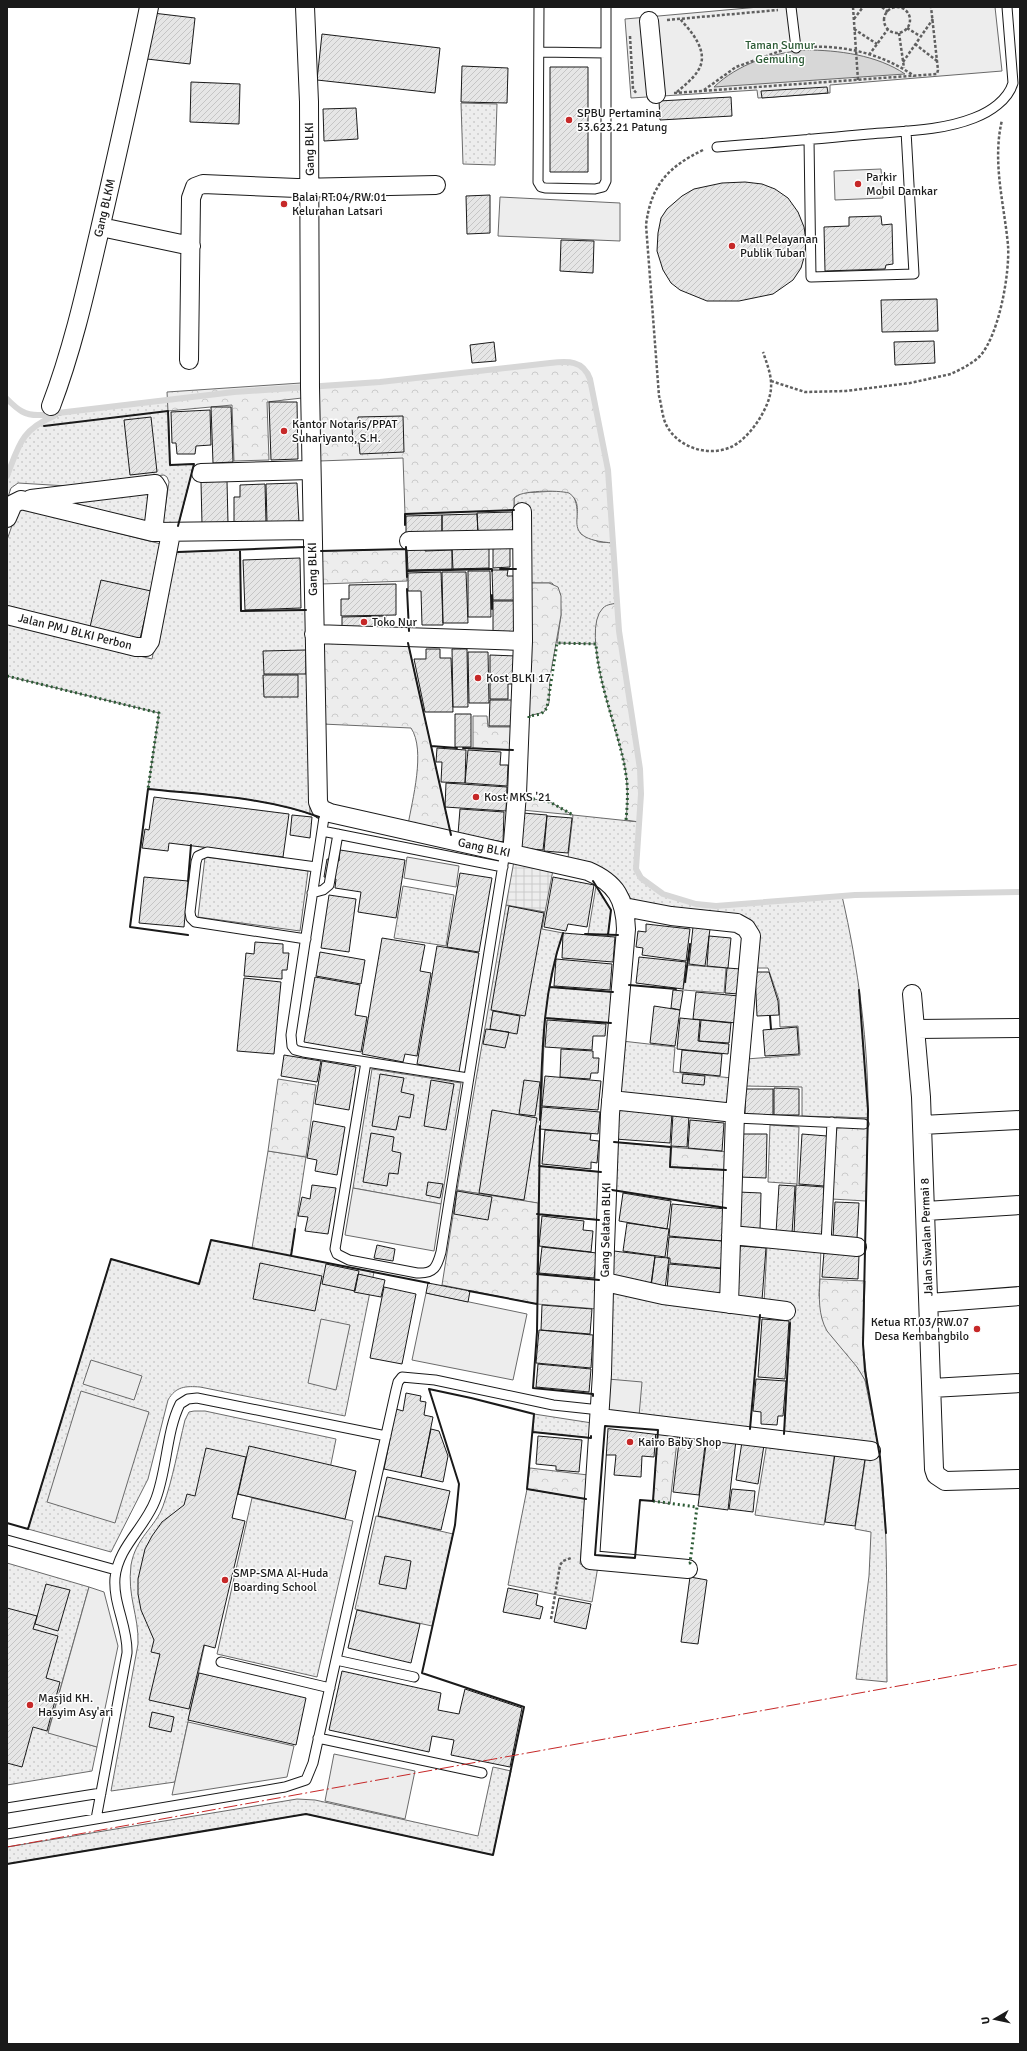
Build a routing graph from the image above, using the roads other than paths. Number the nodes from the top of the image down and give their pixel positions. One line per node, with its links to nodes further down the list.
1 (149, 7): 17 (street, Gang BLKM)
2 (305, 7): 16 (street, Gang BLKI)
3 (539, 7): 9 (lane)
4 (606, 7): 10 (lane)
5 (1007, 7): 12 (lane)
6 (792, 8): 8 (lane)
7 (649, 21): 11 (street)
8 (796, 48)
9 (539, 52): 10 (lane); 10 (lane)
10 (606, 53)
11 (656, 94)
12 (906, 131): 13 (lane); 13 (lane)
13 (809, 139): 14 (lane)
14 (717, 147)
15 (436, 185): 16 (street)
16 (310, 188): 18 (street); 21 (street, Gang BLKI)
17 (101, 226): 18 (street); 20 (street, Gang BLKM)
18 (191, 246): 19 (street)
19 (189, 360)
20 (51, 406)
21 (311, 470): 22 (street); 26 (street, Gang BLKI)
22 (200, 473)
23 (21, 500): 25 (street); 27 (street); 27 (street)
24 (522, 512): 28 (street)
25 (7, 518)
26 (312, 530): 27 (street); 31 (street, Gang BLKI)
27 (162, 532): 30 (street, Jalan PMJ BLKI Perbon)
28 (522, 539): 29 (street); 32 (street)
29 (409, 541)
30 (7, 615)
31 (314, 634): 32 (street); 33 (street, Gang BLKI)
32 (523, 641): 36 (street)
33 (325, 811): 34 (lane); 36 (street, Gang BLKI)
34 (322, 831): 35 (lane); 37 (lane)
35 (338, 834): 36 (lane); 38 (lane)
36 (507, 858): 39 (street, Gang BLKI); 45 (lane)
37 (316, 867): 38 (lane); 40 (lane)
38 (312, 893): 40 (lane)
39 (624, 904): 46 (street, Gang Selatan BLKI); 47 (street)
40 (306, 938): 44 (lane)
41 (912, 994): 43 (street, Jalan Siwalan Permai 8)
42 (1020, 1028): 43 (street)
43 (916, 1029): 51 (street, Jalan Siwalan Permai 8)
44 (366, 1062): 45 (lane); 45 (lane)
45 (468, 1078)
46 (611, 1100): 47 (street); 57 (street, Gang Selatan BLKI)
47 (735, 1116): 49 (lane); 54 (street)
48 (1020, 1120): 51 (street)
49 (832, 1122): 50 (lane); 55 (lane)
50 (864, 1124)
51 (922, 1125): 53 (street, Jalan Siwalan Permai 8)
52 (1020, 1205): 53 (street)
53 (926, 1211): 59 (street, Jalan Siwalan Permai 8)
54 (731, 1235): 55 (street); 60 (street)
55 (826, 1244): 56 (street)
56 (858, 1247)
57 (605, 1282): 60 (street); 64 (street, Gang Selatan BLKI)
58 (1020, 1296): 59 (street)
59 (929, 1303): 63 (street, Jalan Siwalan Permai 8)
60 (729, 1304): 61 (street)
61 (786, 1312)
62 (1020, 1383): 63 (street)
63 (932, 1388): 67 (street, Jalan Siwalan Permai 8)
64 (600, 1414): 65 (lane); 66 (street); 69 (street, Gang Selatan BLKI)
65 (386, 1436): 70 (lane); 71 (lane)
66 (871, 1451)
67 (1020, 1478)
68 (7, 1540): 70 (lane)
69 (688, 1569)
70 (116, 1570): 77 (lane)
71 (336, 1660): 73 (lane); 74 (lane)
72 (221, 1662): 74 (lane)
73 (414, 1677)
74 (330, 1688): 75 (lane)
75 (318, 1738): 76 (lane); 79 (lane)
76 (482, 1773)
77 (101, 1793): 78 (lane); 79 (lane)
78 (7, 1808)
79 (96, 1819): 80 (lane)
80 (7, 1834)

